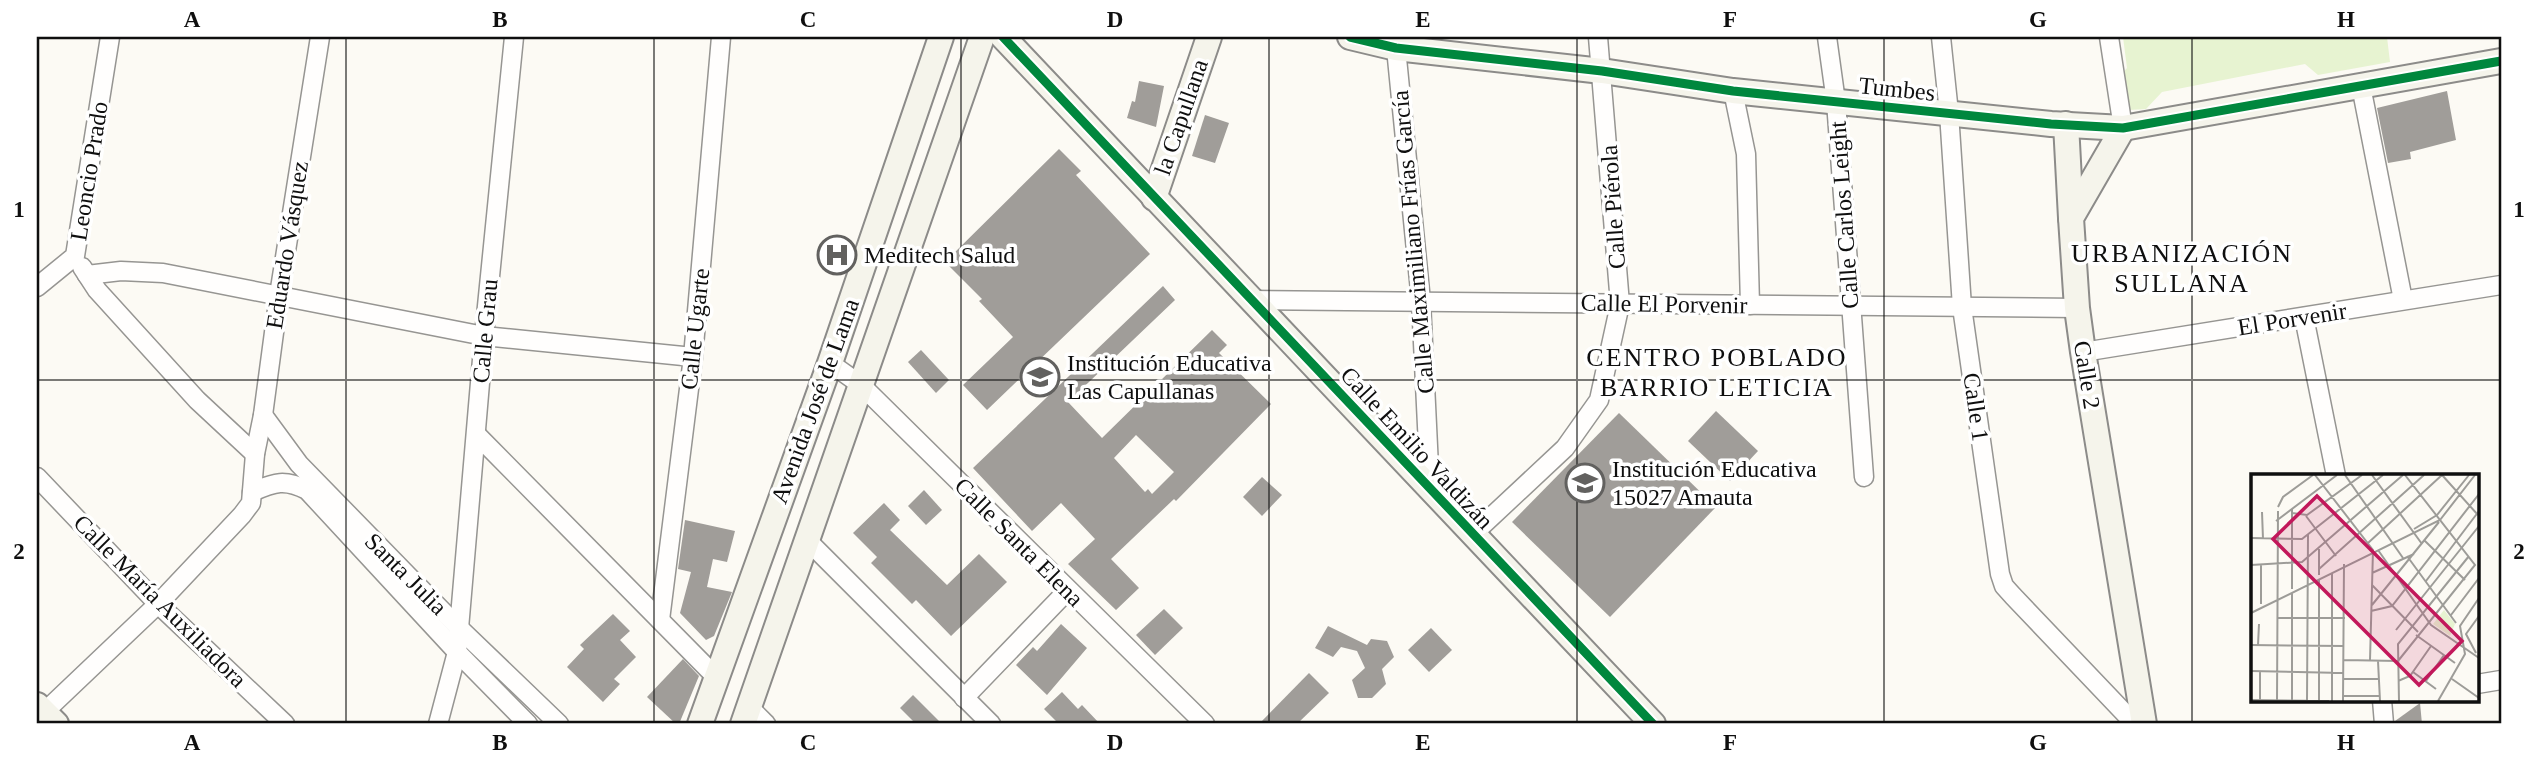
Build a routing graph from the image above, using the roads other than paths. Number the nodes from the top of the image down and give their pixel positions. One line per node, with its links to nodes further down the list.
1 (110, 37): 25 (street, Leoncio Prado)
2 (320, 37): 29 (street, Eduardo Vásquez)
3 (514, 37): 39 (street, Calle Grau)
4 (721, 37): 41 (street, Calle Ugarte)
5 (941, 37): 42 (street, Avenida José de Lama)
6 (982, 37): 43 (street, Avenida José de Lama)
7 (1003, 37): 23 (street, Calle Emilio Valdizán)
8 (1209, 37): 23 (street, la Capullana)
9 (1350, 37): 14 (street, Tumbes)
10 (1598, 37): 16 (street, Calle Piérola)
11 (1827, 37): 19 (street, Calle Carlos Leight)
12 (1941, 37): 20 (street, Calle 1)
13 (2109, 37): 22 (street)
14 (1396, 42): 16 (street, Tumbes); 32 (street, Calle Maximiliano Frías García)
15 (2501, 61): 17 (street, Tumbes)
16 (1602, 71): 18 (street, Tumbes); 33 (street, Calle Piérola)
17 (2361, 86): 22 (street, Tumbes); 31 (street)
18 (1733, 91): 19 (street, Tumbes); 34 (street)
19 (1836, 102): 20 (street, Tumbes); 35 (street, Calle Carlos Leight)
20 (1949, 113): 21 (street, Tumbes); 36 (street, Calle 1)
21 (2066, 124): 22 (street, Tumbes); 24 (street, Calle 2)
22 (2123, 128): 24 (street)
23 (1154, 198): 30 (street, Calle Emilio Valdizán)
24 (2071, 218): 37 (street, Calle 2)
25 (75, 257): 26 (street); 28 (street, Leoncio Prado)
26 (87, 275): 29 (street); 46 (street)
27 (2501, 285): 31 (street, El Porvenir)
28 (37, 287)
29 (279, 295): 39 (street); 44 (street, Eduardo Vásquez)
30 (1251, 300): 32 (street, Calle El Porvenir); 50 (street, Calle Emilio Valdizán)
31 (2403, 300): 38 (street, El Porvenir)
32 (1421, 302): 33 (street, Calle El Porvenir); 50 (street, Calle Maximiliano Frías García)
33 (1620, 304): 34 (street, Calle El Porvenir); 52 (street, Calle Piérola)
34 (1750, 305): 35 (street, Calle El Porvenir)
35 (1850, 306): 36 (street, Calle El Porvenir); 49 (street, Calle Carlos Leight)
36 (1962, 307): 37 (street, Calle El Porvenir); 74 (street, Calle 1)
37 (2077, 308): 40 (street, Calle 2)
38 (2304, 317): 40 (street, El Porvenir); 47 (street)
39 (484, 336): 41 (street); 45 (street, Calle Grau)
40 (2082, 352): 75 (street, Calle 2)
41 (693, 357): 56 (street, Calle Ugarte)
42 (830, 363): 43 (street, Calle Santa Elena); 59 (street, Avenida José de Lama)
43 (861, 385): 53 (street, Avenida José de Lama); 54 (street, Calle Santa Elena)
44 (263, 415): 46 (street, Eduardo Vásquez); 57 (street, Santa Julia)
45 (477, 435): 56 (street); 57 (street, Calle Grau)
46 (255, 454): 51 (street, Eduardo Vásquez)
47 (2336, 474)
48 (37, 477): 55 (street, Calle María Auxiliadora)
49 (1864, 477)
50 (1430, 488): 52 (street, Calle Emilio Valdizán)
51 (252, 492): 55 (street); 58 (street, Santa Julia)
52 (1473, 534): 73 (street, Calle Emilio Valdizán)
53 (807, 540): 62 (street); 65 (street, Avenida José de Lama)
54 (1068, 590): 62 (street); 72 (street, Calle Santa Elena)
55 (158, 604): 64 (street); 66 (street, Calle María Auxiliadora)
56 (660, 621): 59 (street)
57 (457, 626): 58 (street, Calle Grau); 69 (street, Santa Julia)
58 (457, 652): 67 (street, Calle Grau); 68 (street, Santa Julia)
59 (716, 677): 70 (street, Avenida José de Lama)
60 (2501, 680): 61 (street)
61 (2478, 684)
62 (964, 698): 71 (street)
63 (2387, 702): 76 (street)
64 (43, 715)
65 (753, 719)
66 (285, 724)
67 (438, 724)
68 (528, 724)
69 (559, 724)
70 (700, 724)
71 (990, 724)
72 (1205, 724)
73 (1653, 724)
74 (2136, 724)
75 (2144, 724)
76 (2384, 724)

